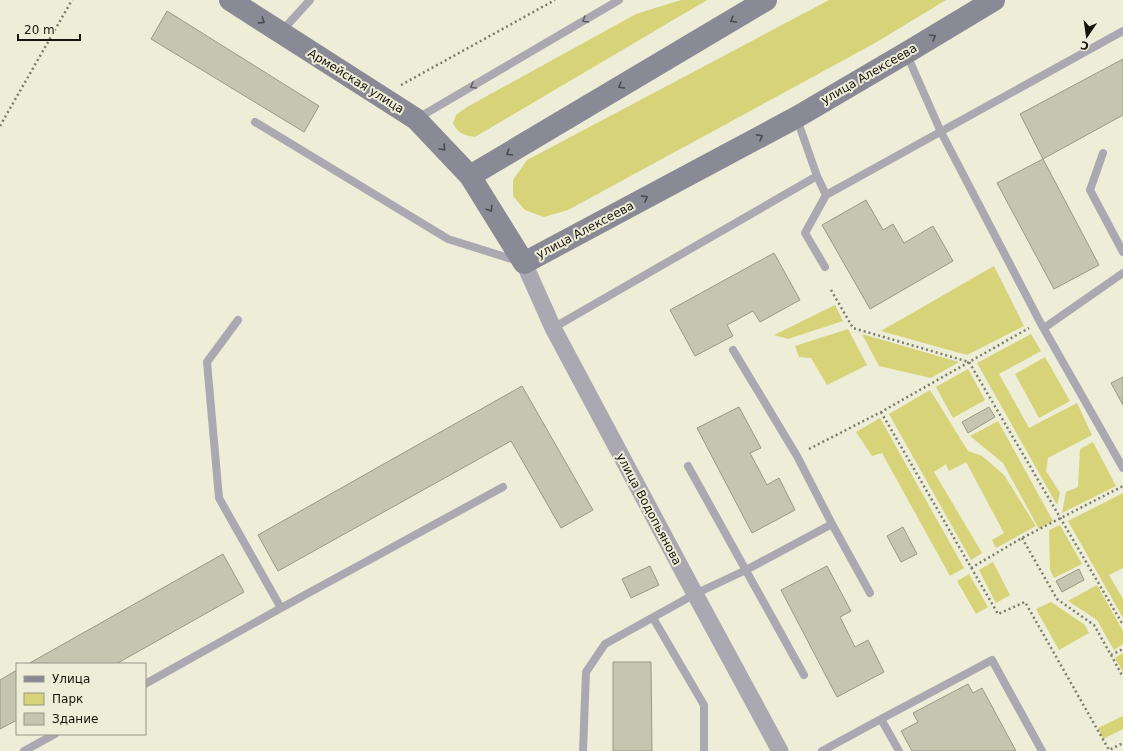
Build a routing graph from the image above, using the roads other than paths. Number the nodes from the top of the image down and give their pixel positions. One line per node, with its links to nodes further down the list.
1 (230, 0): 7 (street, Армейская улица, one-way to 7)
2 (310, 0): 7 (lane)
3 (619, 0): 10 (lane, one-way to 10)
4 (766, 0): 14 (street, one-way to 14)
5 (994, 0): 8 (street, улица Алексеева, one-way to 5)
6 (1123, 31): 12 (lane)
7 (281, 33): 10 (street, Армейская улица)
8 (906, 53): 9 (street, улица Алексеева); 12 (lane)
9 (797, 117): 15 (lane); 18 (street, улица Алексеева, one-way to 9)
10 (416, 119): 14 (street, Армейская улица, one-way to 14)
11 (255, 122): 18 (lane)
12 (941, 132): 16 (lane); 22 (lane)
13 (1103, 153): 17 (lane)
14 (470, 176): 18 (street, улица Алексеева, one-way to 18)
15 (818, 176): 16 (lane); 23 (lane)
16 (826, 195): 19 (lane)
17 (1123, 252)
18 (524, 263): 23 (street, улица Водопьянова)
19 (825, 267)
20 (1123, 273): 22 (lane)
21 (238, 320): 32 (lane)
22 (1042, 325): 26 (lane)
23 (553, 328): 31 (street, улица Водопьянова)
24 (733, 350): 28 (lane)
25 (688, 466): 29 (lane)
26 (1123, 468)
27 (503, 487): 32 (lane)
28 (832, 524): 29 (lane); 30 (lane)
29 (746, 570): 31 (lane); 34 (lane)
30 (870, 593)
31 (695, 594): 33 (lane); 41 (street, улица Водопьянова)
32 (281, 608): 35 (lane)
33 (653, 618): 39 (lane); 40 (lane)
34 (804, 674)
35 (146, 683)
36 (881, 720): 42 (lane); 43 (lane); 44 (lane)
37 (53, 735): 38 (lane)
38 (24, 751)
39 (583, 751)
40 (704, 751)
41 (780, 751)
42 (822, 751)
43 (899, 751)
44 (1042, 751)

